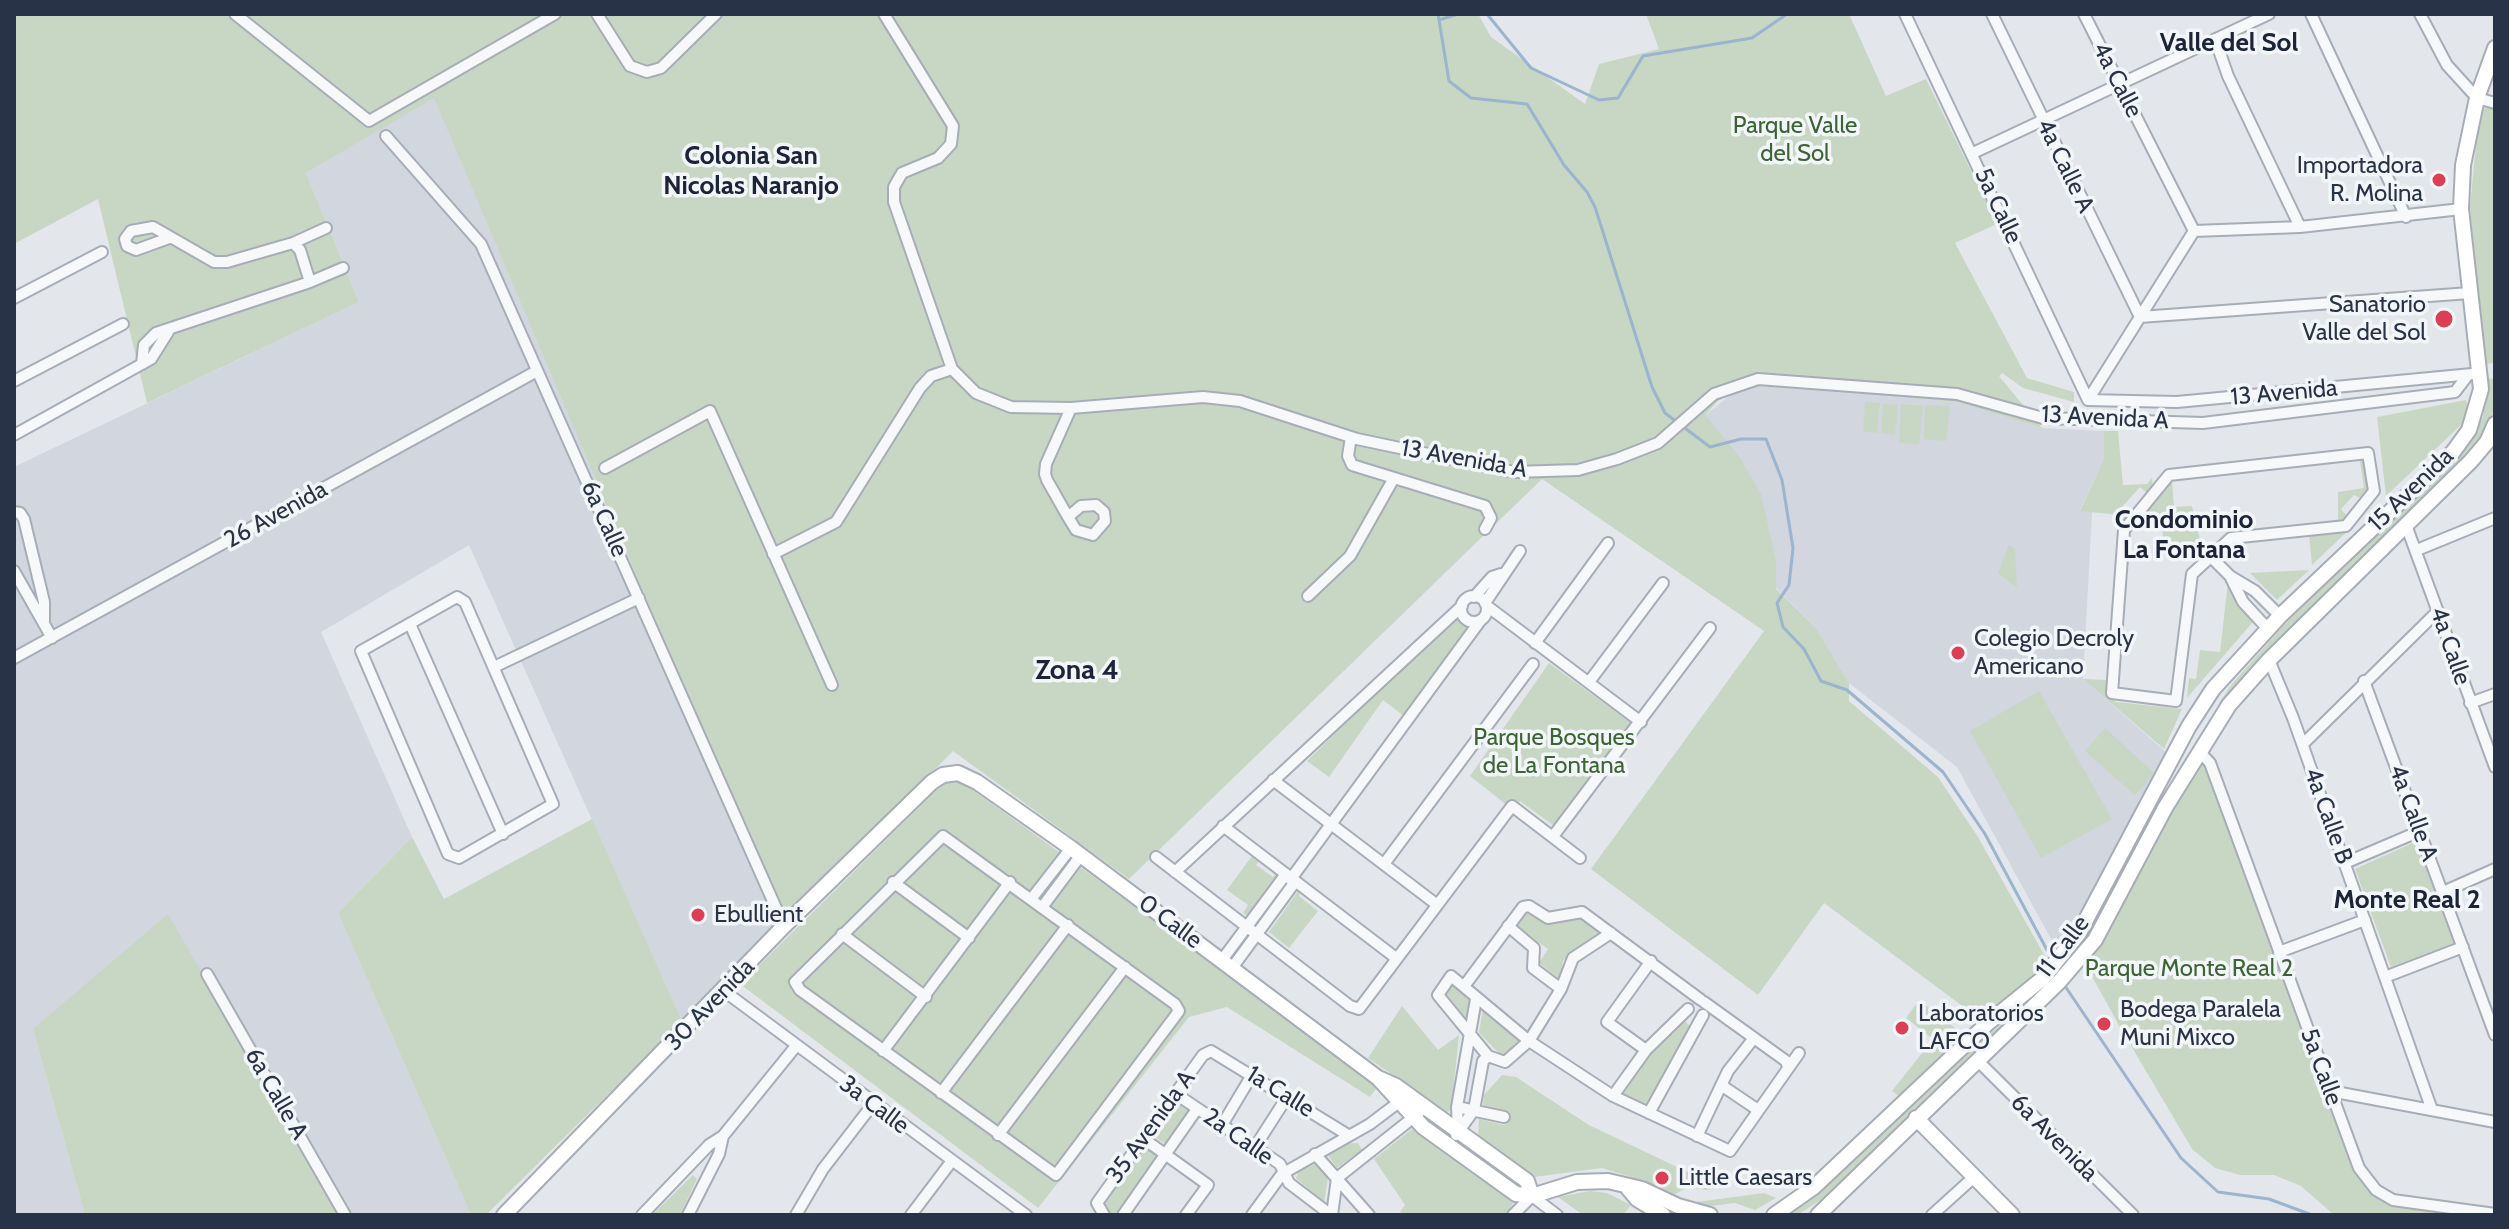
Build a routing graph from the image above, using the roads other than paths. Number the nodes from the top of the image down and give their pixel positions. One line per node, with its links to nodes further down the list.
1 (235, 14): 2 (street)
2 (555, 14)
3 (597, 14): 4 (street)
4 (716, 14)
5 (884, 14): 34 (street, 13 Avenida A)
6 (1905, 14): 19 (street, 5a Calle)
7 (1992, 14): 17 (street, 4a Calle A)
8 (2084, 14): 14 (street, 4a Calle)
9 (2269, 14): 12 (street)
10 (2311, 14): 21 (street)
11 (2420, 14): 15 (street)
12 (2215, 39): 14 (street); 22 (street)
13 (2495, 48): 15 (main road, 15 Avenida)
14 (2120, 84): 17 (street); 24 (street, 4a Calle)
15 (2477, 98): 16 (street); 20 (main road, 15 Avenida)
16 (2495, 103)
17 (2042, 121): 19 (street); 32 (street, 4a Calle A)
18 (386, 136): 35 (street, 6a Calle)
19 (1973, 153): 38 (street, 5a Calle)
20 (2461, 209): 21 (street); 30 (main road, 15 Avenida)
21 (2406, 217): 22 (street)
22 (2300, 227): 24 (street)
23 (326, 228): 26 (street)
24 (2194, 231): 32 (street)
25 (169, 238): 26 (street)
26 (293, 243): 29 (street)
27 (102, 252): 31 (street)
28 (343, 268): 29 (street)
29 (310, 282): 41 (street)
30 (2470, 293): 32 (street); 36 (main road, 15 Avenida)
31 (14, 298)
32 (2140, 317): 38 (street)
33 (123, 324): 37 (street)
34 (952, 369): 39 (street, 13 Avenida A); 53 (street)
35 (537, 371): 61 (street, 6a Calle); 71 (street, 26 Avenida)
36 (2481, 373): 38 (street, 13 Avenida); 42 (street, 13 Avenida A); 65 (main road, 15 Avenida)
37 (14, 381)
38 (2088, 400)
39 (1071, 408): 42 (street, 13 Avenida A); 46 (street)
40 (2495, 424): 48 (main road, 15 Avenida)
41 (14, 435)
42 (1351, 437): 44 (street)
43 (605, 468): 53 (street)
44 (1394, 478): 49 (street); 59 (street)
45 (14, 512): 66 (street)
46 (1068, 517)
47 (2495, 518): 51 (street)
48 (2406, 525): 51 (street, 4a Calle); 74 (main road, 15 Avenida)
49 (1485, 529)
50 (1608, 543): 72 (street)
51 (2417, 550): 64 (street, 4a Calle)
52 (1520, 551): 56 (street)
53 (773, 554): 79 (street)
54 (2211, 557): 54 (street); 57 (street)
55 (14, 571): 66 (street)
56 (1501, 574): 60 (street); 62 (street)
57 (2230, 576): 65 (street); 69 (street)
58 (1663, 583): 78 (street)
59 (1308, 596)
60 (1474, 597): 62 (street); 63 (street)
61 (639, 598): 76 (street); 112 (street, 6a Calle)
62 (1486, 604): 67 (street); 72 (street)
63 (1462, 606): 67 (street); 88 (street)
64 (2438, 611): 77 (street); 82 (street, 4a Calle)
65 (2277, 613): 69 (main road, 15 Avenida)
66 (44, 621): 71 (street)
67 (1480, 621): 89 (street)
68 (410, 624): 76 (street); 92 (street); 92 (street)
69 (2264, 625): 80 (main road, 15 Avenida)
70 (1710, 628): 83 (street)
71 (52, 638): 73 (street, 26 Avenida)
72 (1535, 643): 78 (street)
73 (14, 658)
74 (2269, 660): 84 (street, 4a Calle B); 85 (main road, 15 Avenida)
75 (1533, 664): 98 (street)
76 (494, 667): 92 (street)
77 (2364, 681): 84 (street); 91 (street, 4a Calle A)
78 (1589, 682): 83 (street)
79 (832, 685)
80 (2213, 689): 85 (main road); 205 (main road, 11 Calle)
81 (2495, 694): 82 (street)
82 (2470, 703): 86 (street, 4a Calle)
83 (1641, 722): 93 (street)
84 (2303, 744): 97 (street, 4a Calle B)
85 (2200, 752): 119 (street, 5a Calle); 142 (main road, 11 Calle)
86 (2495, 767)
87 (958, 773): 94 (main road, 0 Calle); 112 (main road, 30 Avenida)
88 (1273, 780): 89 (street); 90 (street)
89 (1331, 824): 98 (street); 101 (street)
90 (1223, 826): 100 (street); 101 (street)
91 (2420, 831): 97 (street); 106 (street, 4a Calle A)
92 (503, 834)
93 (1554, 835): 96 (street); 108 (street)
94 (1076, 852): 102 (street); 105 (street); 122 (main road, 0 Calle)
95 (1156, 857): 100 (street)
96 (1580, 858)
97 (2345, 863): 110 (street, 4a Calle B)
98 (1384, 864): 108 (street)
99 (2495, 869): 106 (street)
100 (1175, 872): 114 (street)
101 (1293, 876): 114 (street); 120 (street)
102 (1047, 879): 105 (street); 107 (street)
103 (893, 882): 104 (street); 116 (street); 117 (street)
104 (1010, 882): 107 (street); 117 (street)
105 (1057, 887): 109 (street)
106 (2443, 892): 118 (street, 4a Calle A)
107 (1032, 898): 109 (street)
108 (1436, 904): 120 (street)
109 (1043, 906): 111 (street)
110 (2365, 920): 119 (street); 125 (street, 4a Calle B)
111 (1068, 925): 123 (street); 149 (street)
112 (784, 926): 128 (main road, 30 Avenida)
113 (1508, 926): 115 (street); 126 (street); 127 (street)
114 (1251, 930): 120 (street); 122 (street)
115 (1611, 933): 121 (street); 127 (street)
116 (842, 934): 129 (street); 138 (street)
117 (969, 938): 129 (street)
118 (2463, 947): 125 (street); 133 (street, 4a Calle A)
119 (2279, 952): 148 (street, 5a Calle)
120 (1396, 958)
121 (1651, 961): 131 (street); 137 (street)
122 (1227, 964): 153 (main road, 0 Calle)
123 (1125, 967): 169 (street); 169 (street)
124 (207, 974): 189 (street, 6a Calle A)
125 (2385, 977): 159 (street, 4a Calle B)
126 (1465, 985): 130 (street); 132 (street)
127 (1561, 989): 135 (street)
128 (724, 991): 136 (street, 3a Calle); 190 (main road, 30 Avenida)
129 (926, 997): 138 (street)
130 (1476, 999): 132 (street); 135 (street)
131 (1698, 1007): 134 (street); 137 (street); 161 (street)
132 (1470, 1033): 141 (street); 145 (street)
133 (2495, 1035)
134 (1754, 1038): 143 (street); 147 (street)
135 (1529, 1041): 141 (street); 151 (street)
136 (796, 1046): 154 (street, 3a Calle); 171 (street)
137 (1646, 1050): 151 (street)
138 (883, 1051): 149 (street)
139 (1211, 1051): 144 (street, 1a Calle); 150 (street, 35 Avenida A)
140 (1799, 1053): 143 (street)
141 (1488, 1056): 146 (street)
142 (1977, 1060): 164 (main road, 11 Calle); 209 (street, 6a Avenida)
143 (1788, 1067): 158 (street)
144 (1252, 1075): 152 (street, 1a Calle); 166 (street)
145 (1462, 1084): 146 (street); 155 (street)
146 (1478, 1085): 157 (street)
147 (1721, 1085): 158 (street); 172 (street)
148 (2330, 1091): 159 (street); 188 (street, 5a Calle)
149 (941, 1093): 169 (street)
150 (1176, 1094): 156 (street, 2a Calle); 173 (street, 35 Avenida A)
151 (1613, 1096): 161 (street)
152 (1287, 1097): 170 (street, 1a Calle); 175 (street)
153 (1403, 1099): 160 (main road, 0 Calle); 162 (street)
154 (873, 1104): 178 (street, 3a Calle); 193 (street)
155 (1457, 1107): 157 (street); 167 (street)
156 (1197, 1109): 166 (street, 2a Calle); 176 (street)
157 (1474, 1110): 163 (street); 167 (street)
158 (1758, 1110): 172 (street)
159 (2432, 1110): 165 (street)
160 (1419, 1113): 167 (main road, 0 Calle); 168 (street); 174 (main road, 0 Calle)
161 (1649, 1113): 172 (street)
162 (1381, 1115): 168 (street); 170 (street)
163 (1504, 1117)
164 (1916, 1118): 181 (main road); 187 (main road, 11 Calle)
165 (2495, 1122)
166 (1222, 1125): 175 (street, 2a Calle)
167 (1458, 1132): 174 (street); 185 (main road, 0 Calle)
168 (1395, 1133): 183 (street)
169 (998, 1135)
170 (1348, 1135): 177 (street)
171 (723, 1136): 179 (street); 182 (street)
172 (1697, 1136)
173 (1144, 1139): 176 (street); 186 (street, 35 Avenida A)
174 (1448, 1146): 185 (main road, 0 Calle)
175 (1255, 1147): 180 (street, 2a Calle)
176 (1167, 1154): 196 (street); 197 (street)
177 (1315, 1154): 180 (street); 183 (street)
178 (951, 1162): 194 (street); 195 (street, 3a Calle)
179 (689, 1166): 182 (street); 191 (street)
180 (1282, 1174): 198 (street); 199 (street, 2a Calle)
181 (1974, 1177): 207 (street); 208 (main road)
182 (704, 1178): 192 (street)
183 (1337, 1178): 199 (street); 200 (street)
184 (1627, 1187): 185 (main road); 203 (main road); 204 (main road)
185 (1532, 1196): 201 (street); 202 (street, 0 Calle)
186 (1100, 1211)
187 (1822, 1211): 206 (main road, 11 Calle)
188 (2495, 1214)
189 (345, 1215)
190 (504, 1215)
191 (642, 1215)
192 (688, 1215)
193 (796, 1215)
194 (911, 1215)
195 (1026, 1215)
196 (1123, 1215)
197 (1186, 1215)
198 (1252, 1215)
199 (1331, 1215)
200 (1369, 1215)
201 (1513, 1215)
202 (1557, 1215)
203 (1663, 1215)
204 (1710, 1215)
205 (1774, 1215)
206 (1810, 1215)
207 (1932, 1215)
208 (2012, 1215)
209 (2133, 1215)

